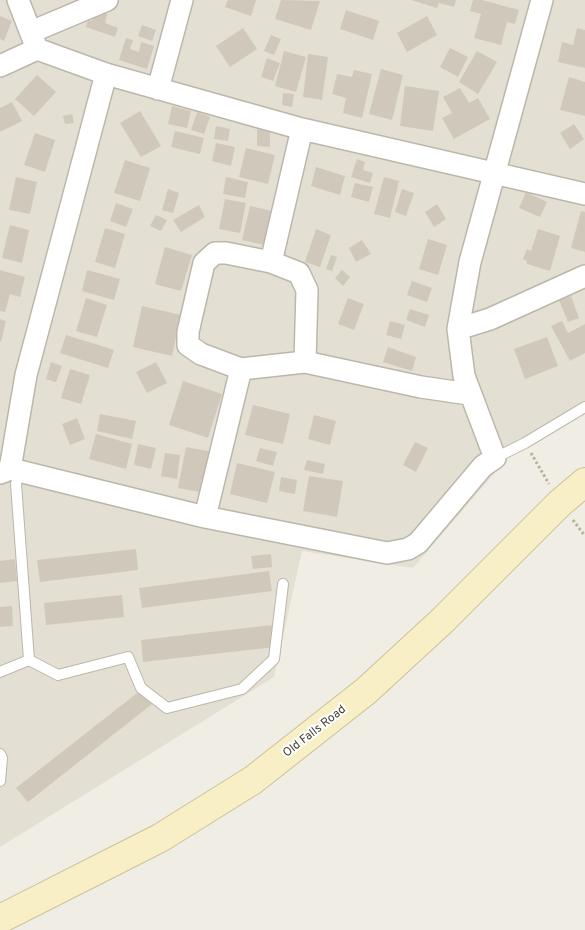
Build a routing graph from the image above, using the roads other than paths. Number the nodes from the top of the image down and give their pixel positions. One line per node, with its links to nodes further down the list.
1 (18, 0): 5 (street)
2 (107, 0): 5 (street)
3 (182, 0): 8 (street)
4 (542, 0): 10 (street)
5 (34, 40): 6 (street); 7 (street)
6 (0, 66)
7 (106, 74): 8 (street); 20 (street)
8 (158, 89): 9 (street)
9 (302, 129): 10 (street); 12 (street)
10 (496, 174): 11 (street); 14 (street)
11 (585, 194)
12 (271, 262): 15 (street); 16 (street)
13 (585, 276): 14 (street)
14 (458, 329): 17 (street)
15 (305, 362): 16 (street); 17 (street)
16 (241, 369): 22 (street)
17 (469, 394): 19 (street)
18 (585, 407): 19 (lane)
19 (495, 458): 22 (street)
20 (10, 471): 22 (street); 24 (lane)
21 (585, 482): 28 (street, Old Falls Road)
22 (205, 517)
23 (283, 584): 24 (lane)
24 (29, 660): 25 (lane)
25 (0, 672)
26 (0, 754): 27 (lane)
27 (0, 781)
28 (0, 919)

